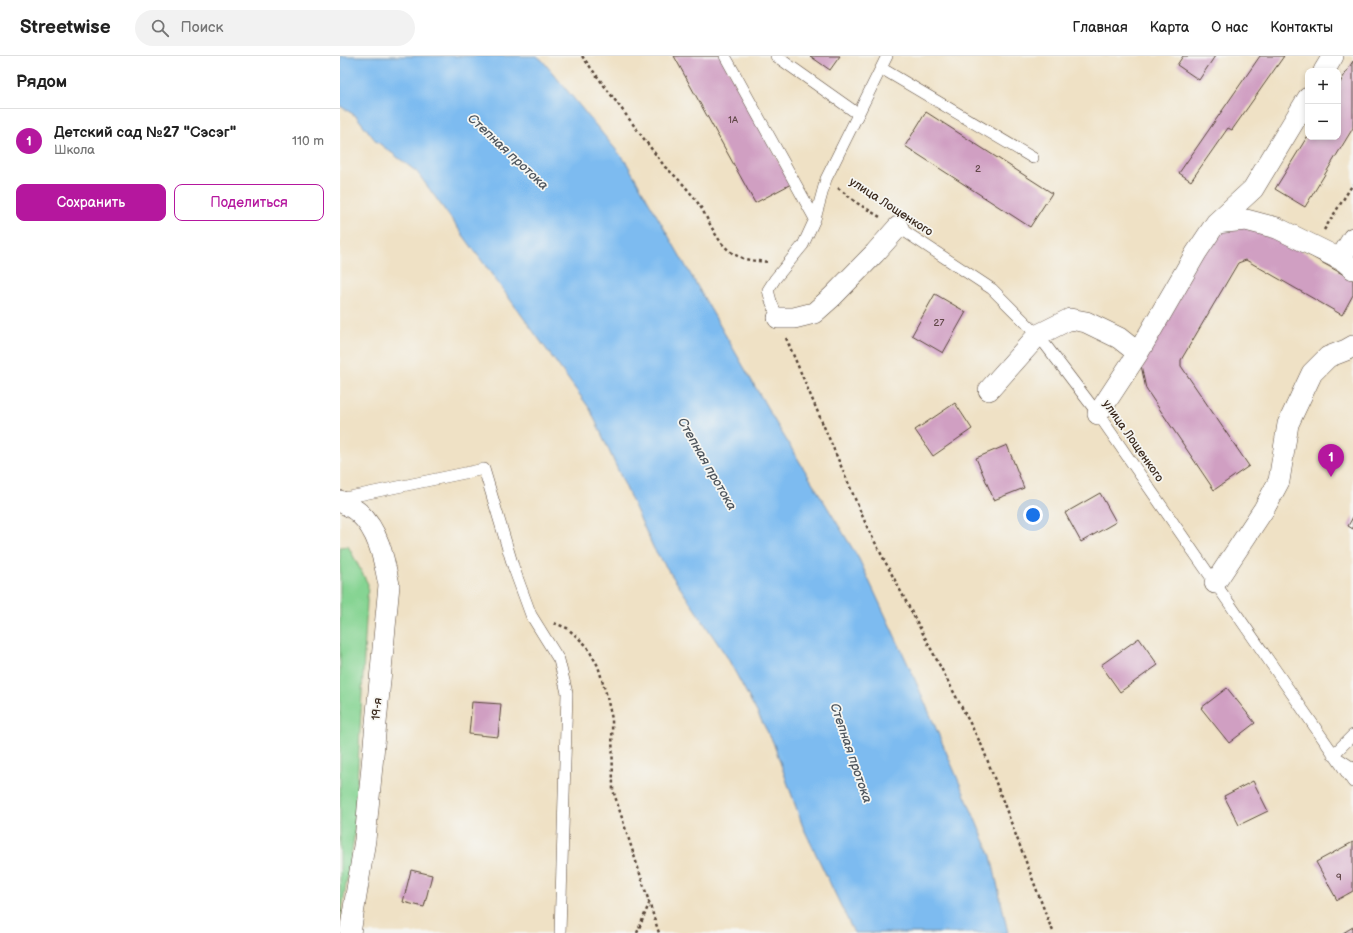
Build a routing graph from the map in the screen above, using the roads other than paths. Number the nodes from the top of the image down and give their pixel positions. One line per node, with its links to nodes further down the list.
1 (725, 56): 10 (lane)
2 (888, 56): 5 (lane)
3 (1333, 56): 6 (street)
4 (780, 57): 8 (lane)
5 (881, 68): 8 (lane); 9 (lane)
6 (1326, 68)
7 (1305, 103): 11 (street)
8 (858, 114): 10 (lane)
9 (1033, 158)
10 (814, 219): 15 (lane)
11 (1216, 223): 14 (street); 18 (street)
12 (898, 227): 15 (street); 16 (lane, улица Лощенкого)
13 (1353, 238): 14 (street)
14 (1347, 264)
15 (778, 318)
16 (1038, 335): 18 (street); 19 (street); 20 (lane, улица Лощенкого)
17 (1353, 346): 22 (street)
18 (1138, 353): 20 (street)
19 (989, 390)
20 (1098, 414): 22 (lane, улица Лощенкого)
21 (340, 500): 27 (street, 19-я); 28 (lane)
22 (1215, 583): 24 (lane, улица Лощенкого)
23 (1353, 735): 24 (lane)
24 (1334, 755): 25 (lane); 26 (lane, улица Лощенкого)
25 (1353, 768)
26 (1353, 782)
27 (350, 933)
28 (560, 933)

